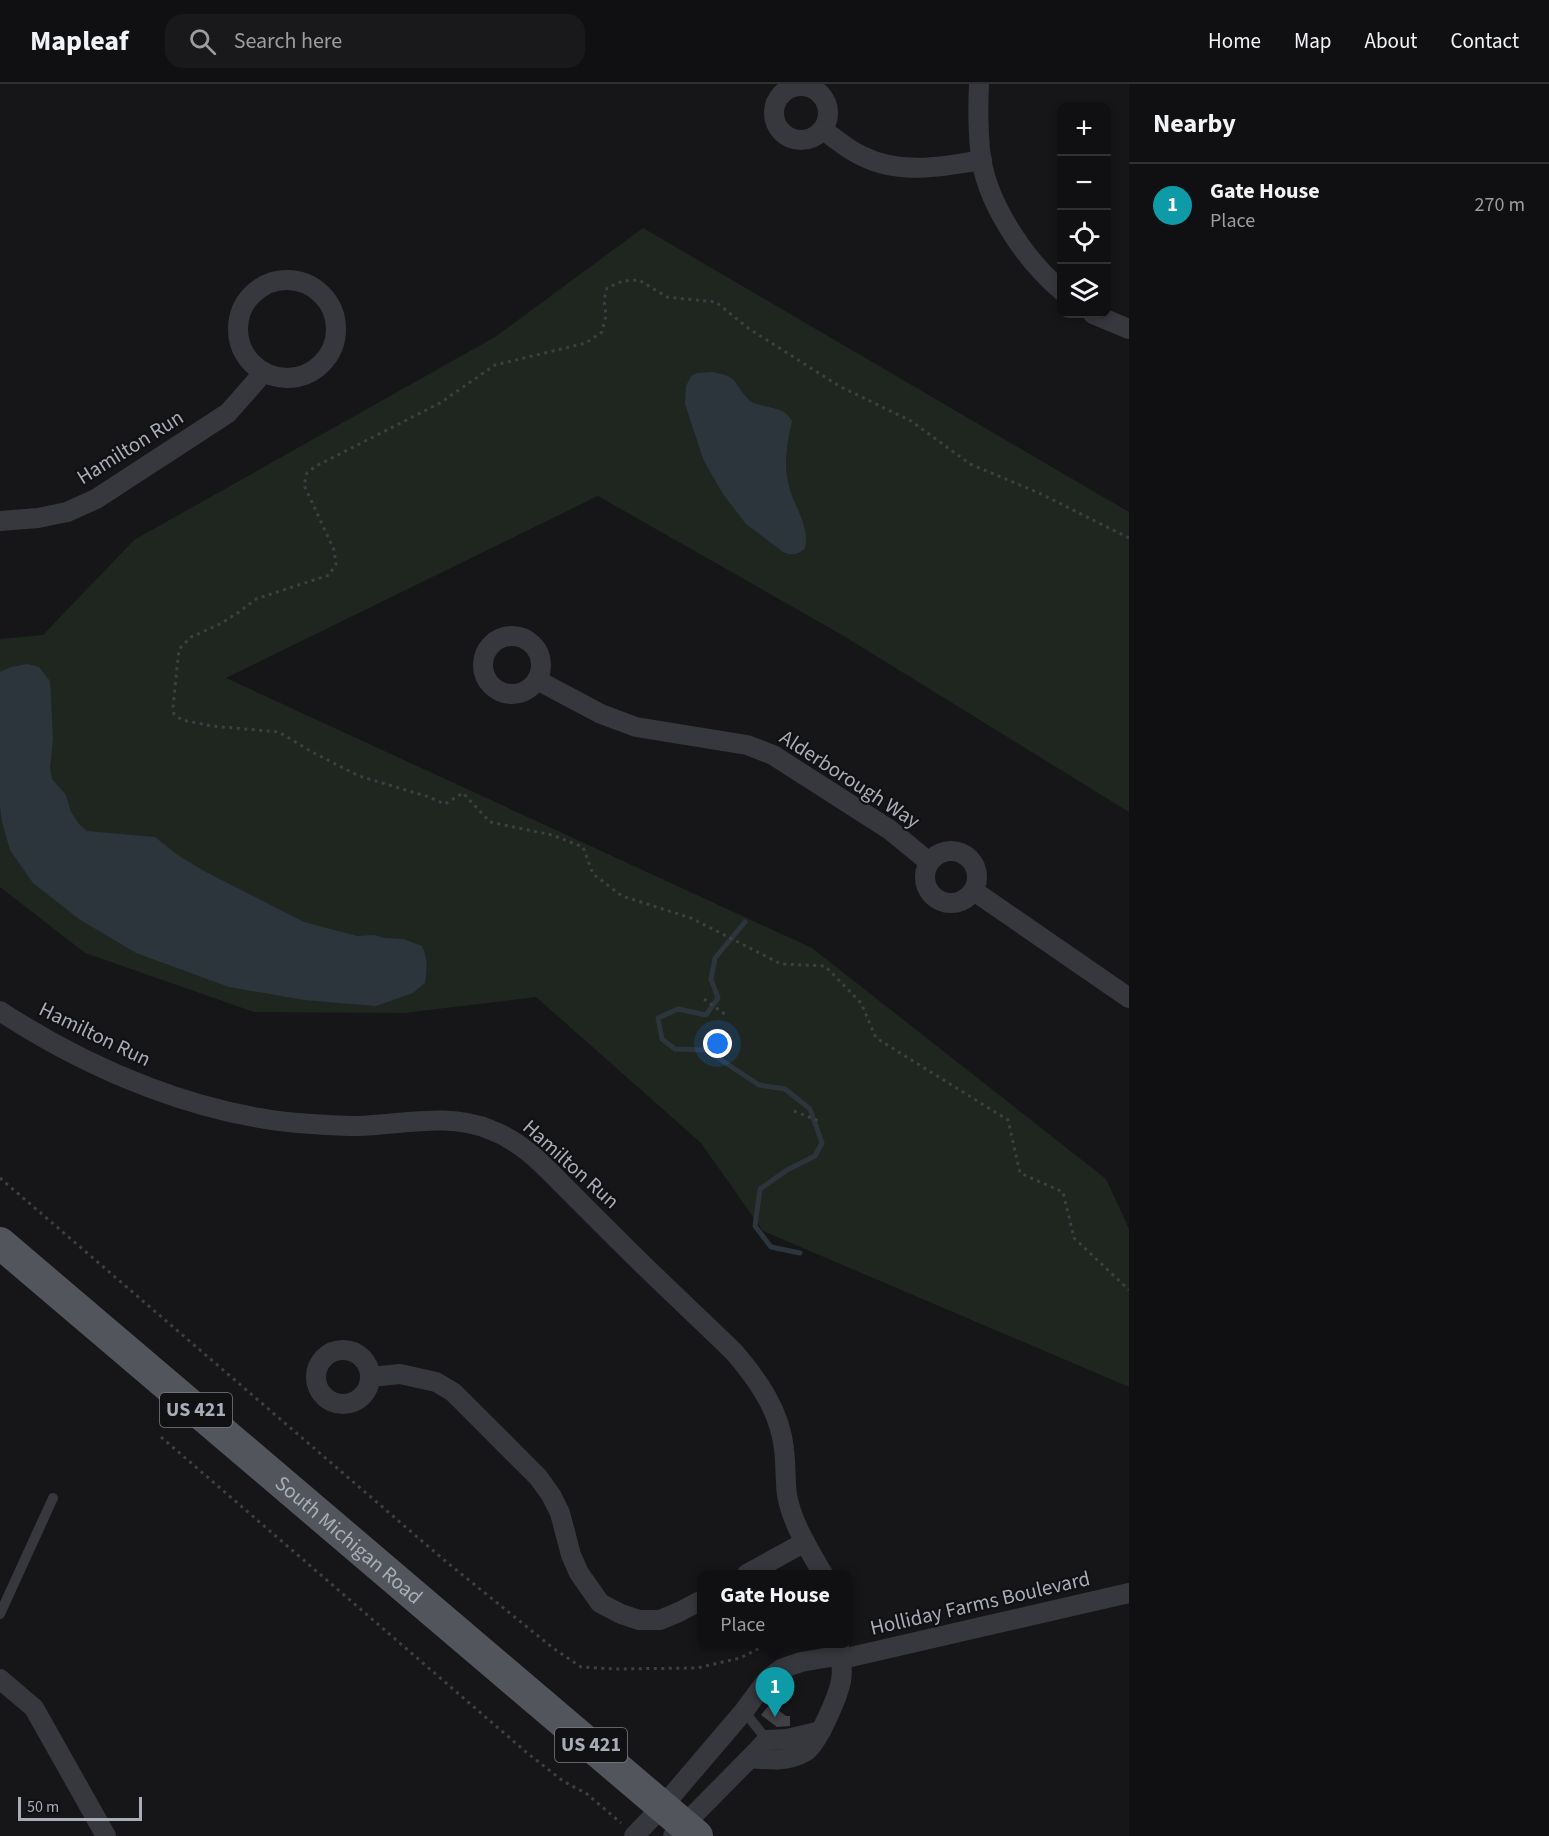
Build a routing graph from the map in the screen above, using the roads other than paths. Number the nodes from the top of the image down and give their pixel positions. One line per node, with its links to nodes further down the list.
1 (980, 84): 3 (street)
2 (823, 130): 3 (street)
3 (982, 160): 4 (street)
4 (1057, 286)
5 (1103, 318): 6 (street)
6 (1129, 329)
7 (264, 372): 7 (street); 8 (street, Hamilton Run)
8 (0, 521)
9 (537, 680): 10 (street, Alderborough Way)
10 (929, 862): 11 (street); 11 (street)
11 (974, 891): 12 (street)
12 (1129, 998)
13 (0, 1011): 17 (street, Hamilton Run)
14 (0, 1243): 30 (main road, South Michigan Road / US 421)
15 (371, 1377): 21 (street)
16 (53, 1498): 22 (lane)
17 (805, 1542): 18 (street); 19 (street, Hamilton Run)
18 (756, 1570)
19 (820, 1570)
20 (1129, 1593): 23 (street, Holliday Farms Boulevard)
21 (697, 1603)
22 (0, 1614)
23 (840, 1651): 25 (street, Holliday Farms Boulevard); 26 (street)
24 (0, 1679): 32 (street)
25 (744, 1711): 27 (lane); 30 (street, Holliday Farms Boulevard)
26 (821, 1731): 27 (street); 29 (street)
27 (767, 1740): 28 (street); 29 (lane)
28 (750, 1758): 29 (street); 30 (street)
29 (772, 1760)
30 (679, 1826): 31 (street)
31 (635, 1835)
32 (106, 1836)

